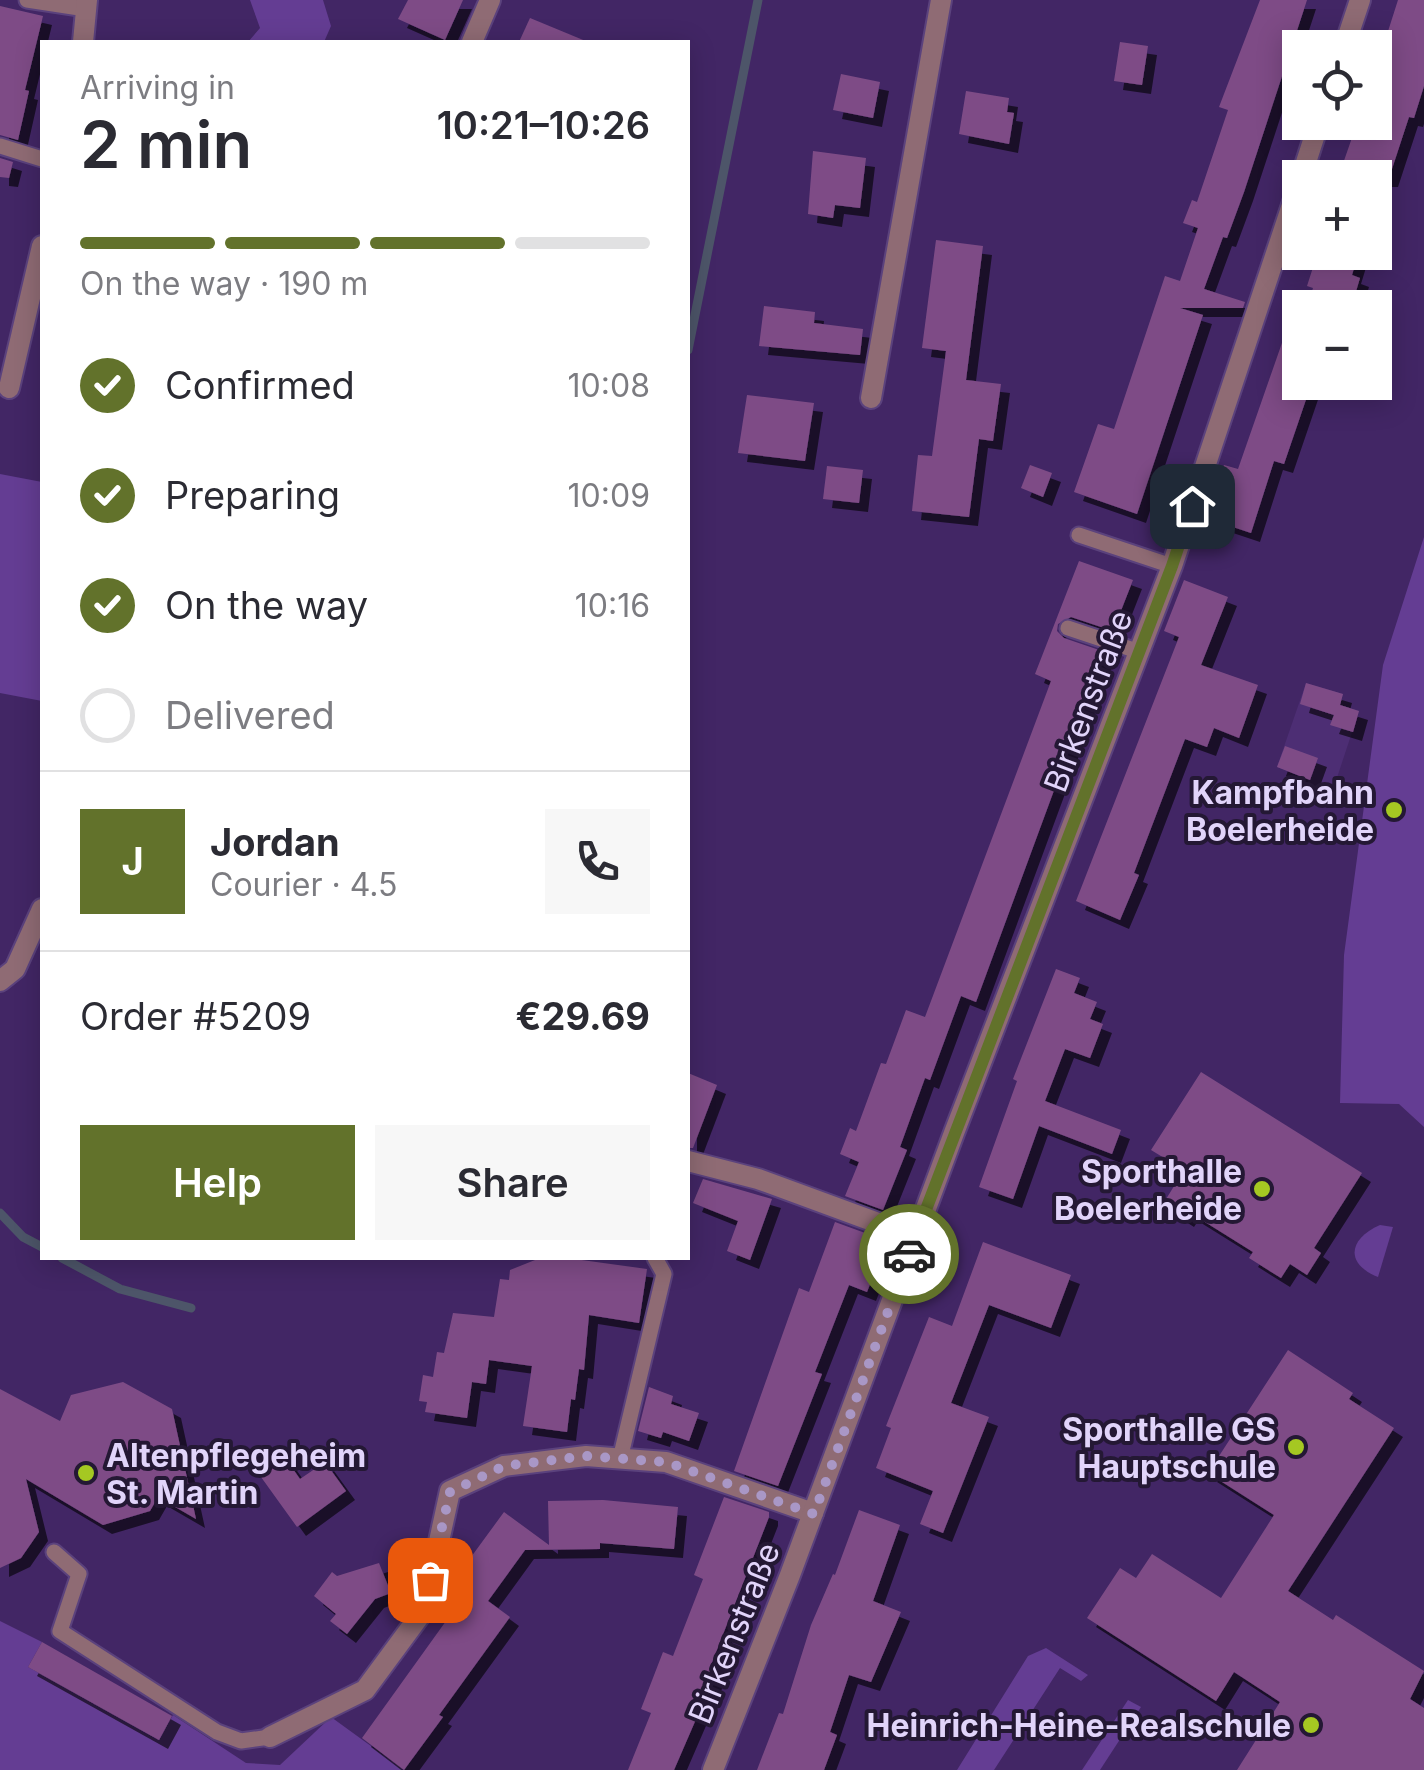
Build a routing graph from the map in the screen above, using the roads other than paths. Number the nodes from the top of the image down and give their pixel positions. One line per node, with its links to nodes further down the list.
1 (27, 0): 5 (lane)
2 (490, 0): 8 (street)
3 (941, 0): 14 (street)
4 (1360, 0): 6 (street)
5 (86, 4): 7 (street)
6 (1350, 30)
7 (83, 40)
8 (473, 40)
9 (0, 146): 10 (lane)
10 (40, 157)
11 (1282, 233): 16 (street, Birkenstraße)
12 (40, 254): 13 (street)
13 (8, 388)
14 (871, 398)
15 (1078, 535): 16 (lane)
16 (1172, 566): 18 (street, Birkenstraße)
17 (1068, 628): 18 (lane)
18 (1140, 652): 22 (street, Birkenstraße)
19 (40, 913): 20 (street)
20 (0, 981)
21 (690, 1162): 22 (street)
22 (916, 1238): 25 (street, Birkenstraße)
23 (655, 1260): 24 (lane)
24 (620, 1458): 25 (street); 27 (street)
25 (814, 1514): 28 (street, Birkenstraße)
26 (54, 1552): 27 (lane)
27 (270, 1736)
28 (713, 1770)

